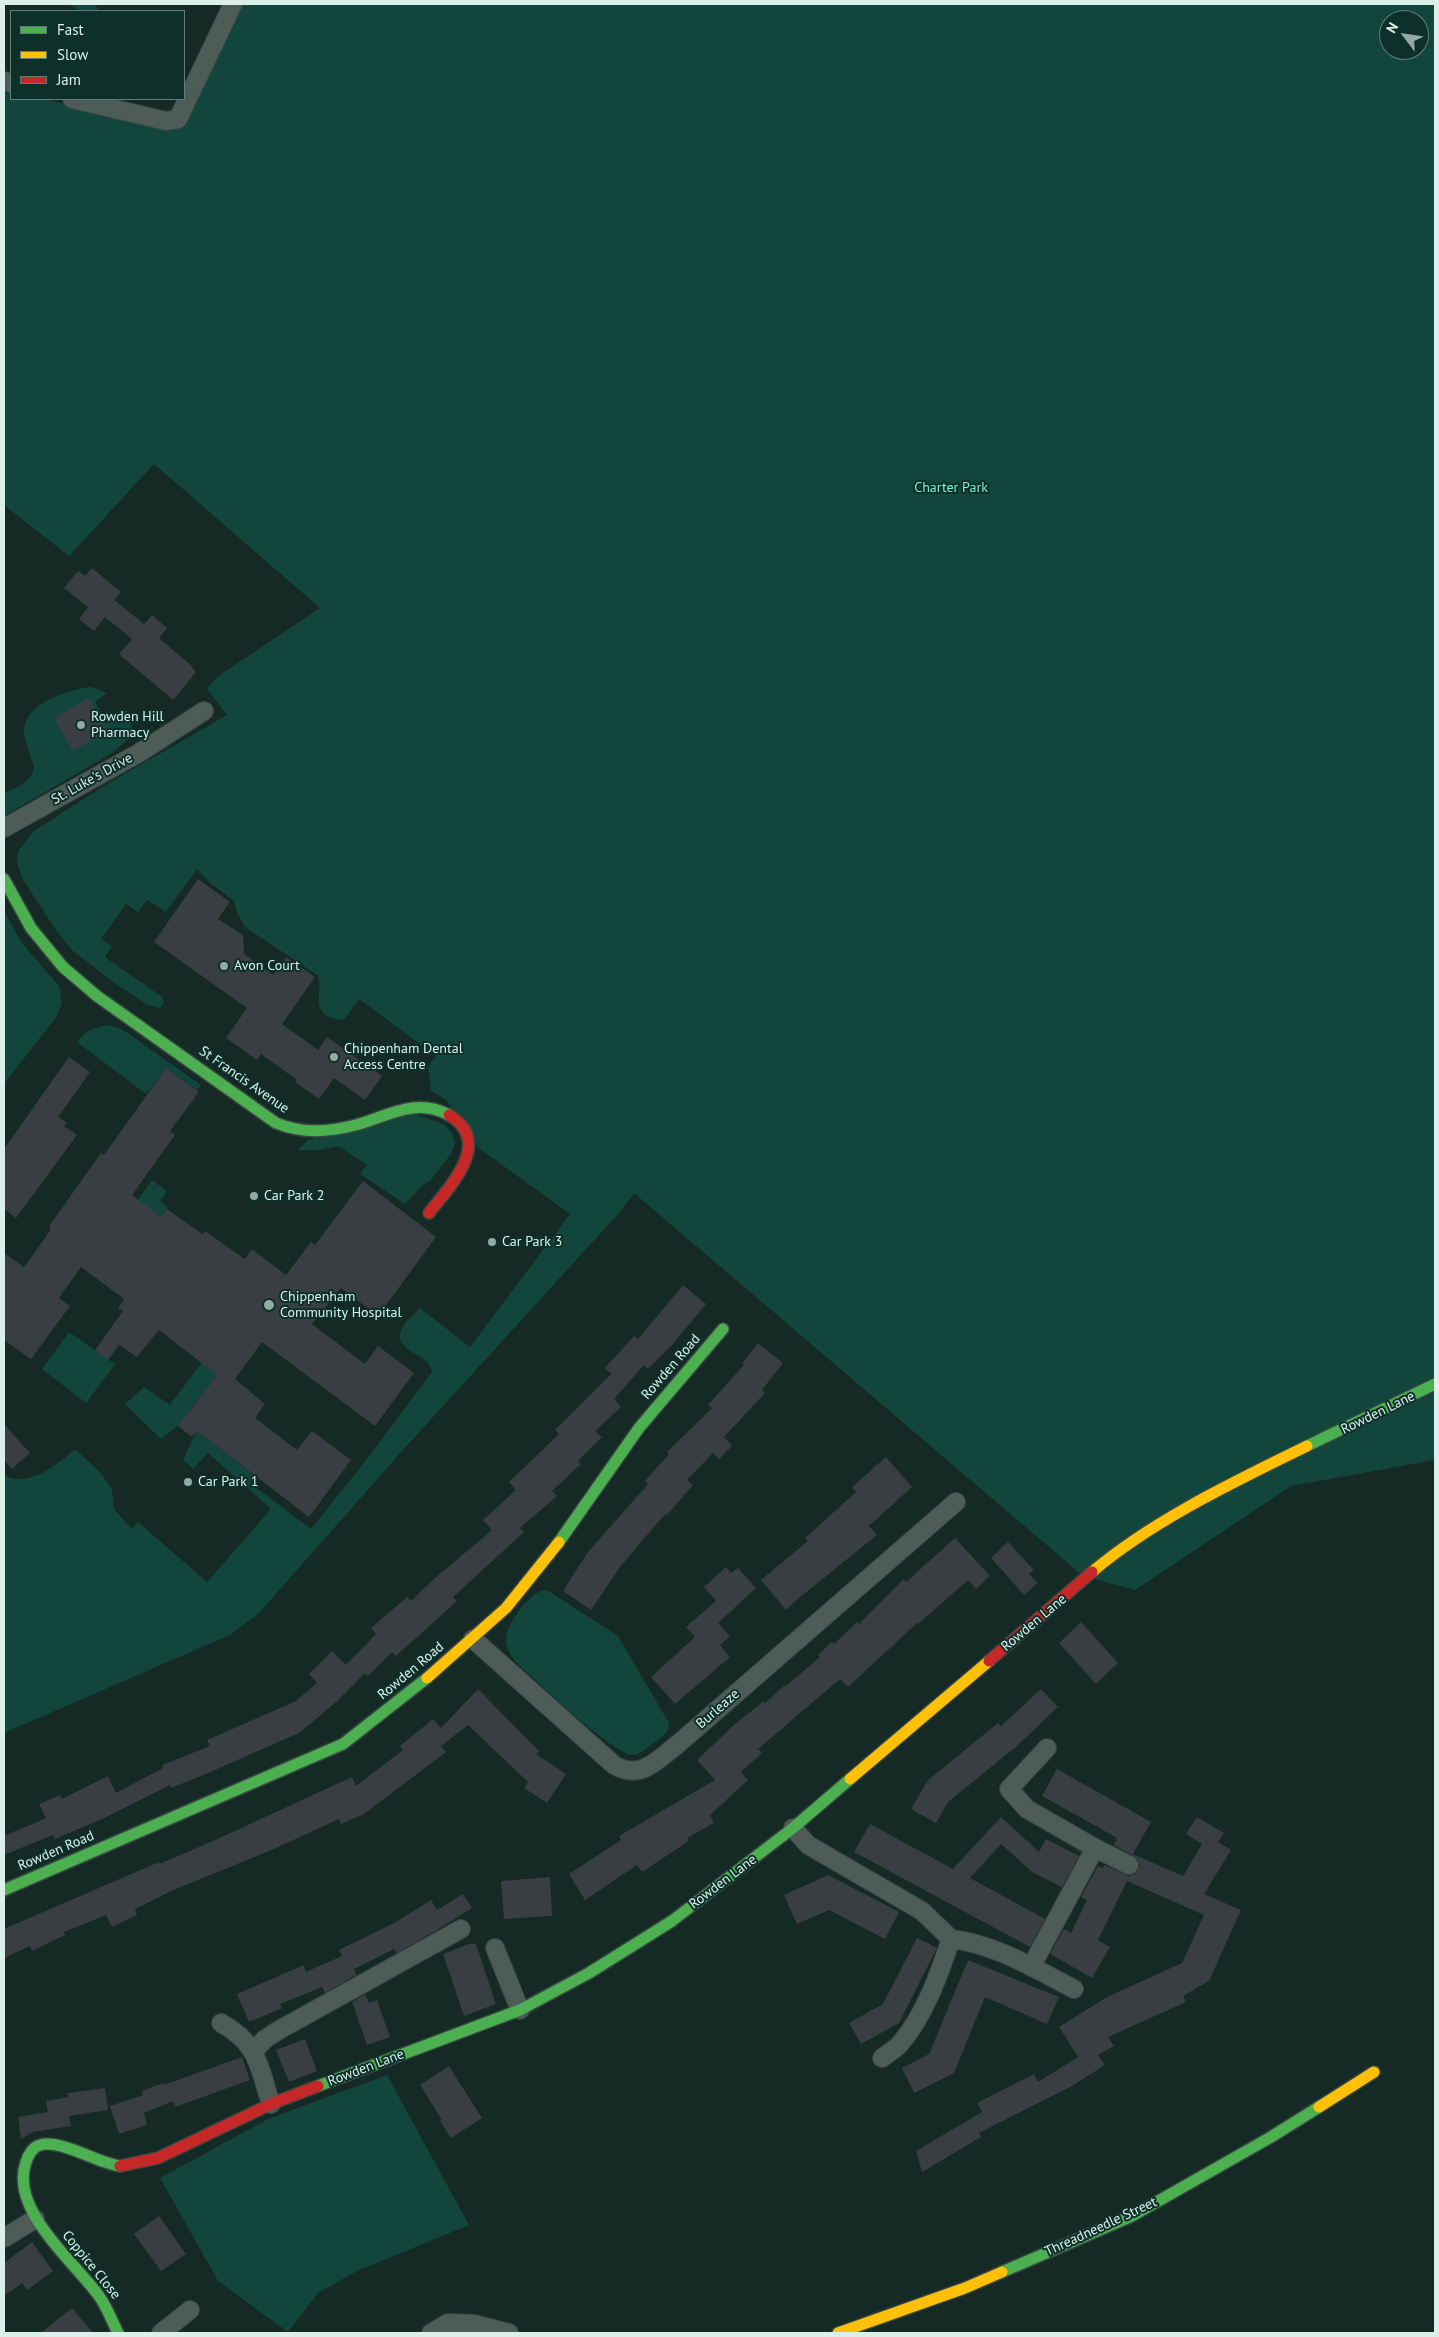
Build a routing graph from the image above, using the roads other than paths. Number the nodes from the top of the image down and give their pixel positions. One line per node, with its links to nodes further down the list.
1 (233, 4): 2 (street)
2 (76, 100)
3 (204, 711): 4 (street, St. Luke's Drive)
4 (4, 828)
5 (4, 880): 6 (street, St Francis Avenue)
6 (429, 1213)
7 (723, 1330): 10 (street, Rowden Road)
8 (1435, 1384): 12 (street, Rowden Lane)
9 (956, 1502): 10 (street, Burleaze)
10 (473, 1639): 15 (street, Rowden Road)
11 (1046, 1748): 13 (street)
12 (793, 1828): 17 (street); 21 (street, Rowden Lane)
13 (1095, 1848): 14 (street); 19 (street)
14 (1129, 1865)
15 (4, 1890)
16 (462, 1929): 23 (street)
17 (951, 1939): 19 (street); 24 (street)
18 (496, 1948): 21 (street)
19 (1032, 1967): 20 (street)
20 (1074, 1990)
21 (520, 2010): 26 (street, Rowden Lane)
22 (221, 2023): 23 (street)
23 (254, 2052): 26 (street)
24 (882, 2058)
25 (1374, 2072): 34 (street, Threadneedle Street)
26 (272, 2104): 27 (street, Rowden Lane)
27 (36, 2219): 28 (street); 30 (street, Coppice Close)
28 (4, 2238)
29 (190, 2310): 31 (street)
30 (118, 2333)
31 (161, 2333)
32 (431, 2333): 33 (street)
33 (509, 2333)
34 (838, 2333)

